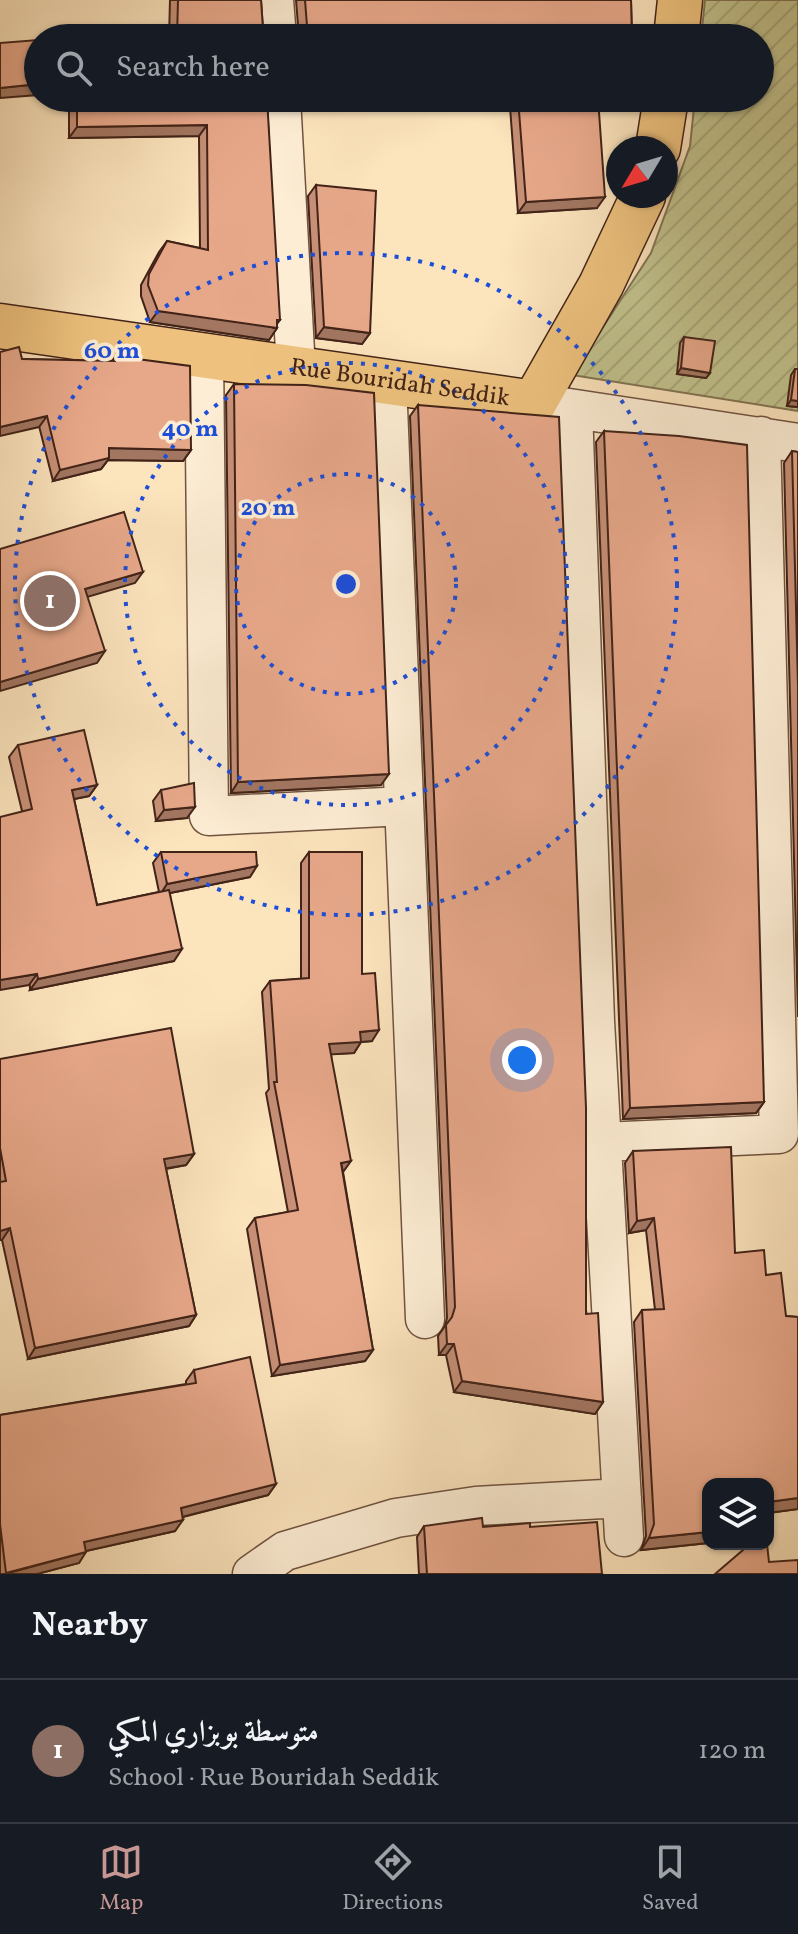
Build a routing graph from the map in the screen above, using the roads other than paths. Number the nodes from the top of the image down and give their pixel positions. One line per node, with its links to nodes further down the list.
1 (274, 0): 3 (street)
2 (680, 0): 4 (main road)
3 (276, 24)
4 (677, 24)
5 (282, 112): 11 (street)
6 (664, 112): 7 (main road)
7 (660, 136)
8 (637, 208): 13 (main road)
9 (0, 326): 10 (main road, Rue Bouridah Seddik)
10 (204, 355): 11 (main road, Rue Bouridah Seddik); 16 (street)
11 (296, 369): 12 (main road, Rue Bouridah Seddik)
12 (387, 382): 13 (main road, Rue Bouridah Seddik); 16 (street)
13 (554, 406): 14 (street, Rue Bouridah Seddik); 17 (street)
14 (761, 436): 15 (street, Rue Bouridah Seddik); 17 (street)
15 (798, 443)
16 (404, 806): 18 (street)
17 (602, 1142): 19 (street)
18 (425, 1319)
19 (622, 1498): 20 (street); 21 (street)
20 (624, 1537)
21 (252, 1574)

